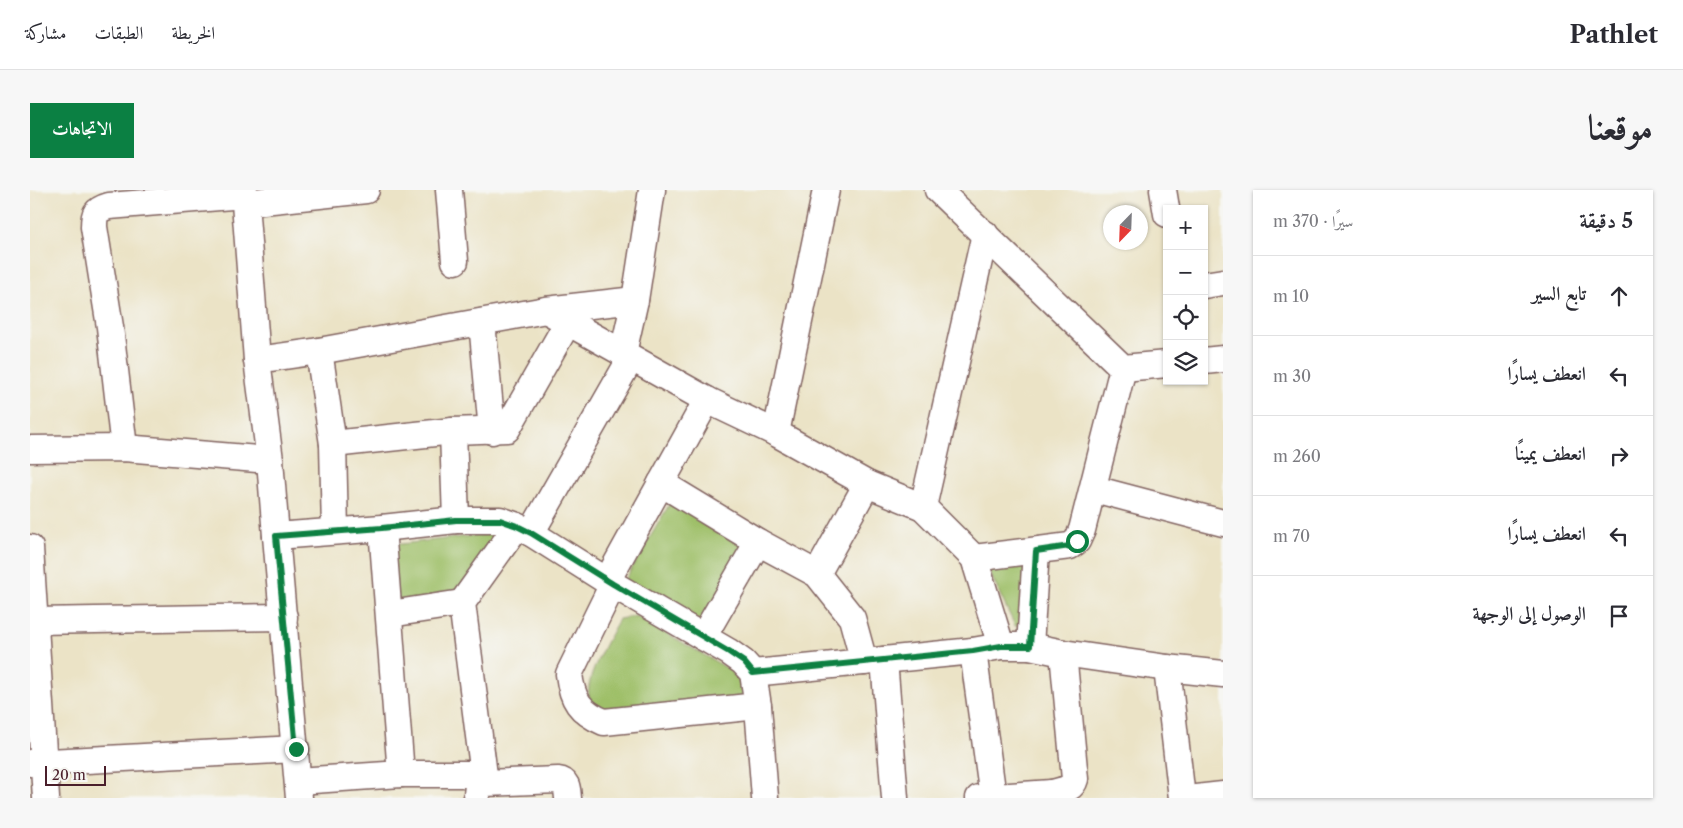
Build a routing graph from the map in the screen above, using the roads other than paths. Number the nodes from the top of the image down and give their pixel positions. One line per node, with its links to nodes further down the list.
1 (366, 190): 7 (street)
2 (449, 190): 10 (street)
3 (652, 190): 13 (street)
4 (826, 190): 26 (street)
5 (938, 190): 9 (street)
6 (1164, 190): 8 (street)
7 (244, 196): 19 (street); 28 (street)
8 (1166, 205)
9 (985, 234): 22 (street); 34 (street)
10 (455, 261)
11 (1223, 282): 12 (street)
12 (1208, 284)
13 (635, 300): 14 (street); 17 (street)
14 (557, 316): 15 (street); 17 (street); 25 (street)
15 (482, 322): 16 (street); 25 (street)
16 (319, 351): 19 (street); 27 (street)
17 (627, 355): 23 (street); 38 (street)
18 (1223, 359): 20 (street)
19 (257, 360): 30 (street)
20 (1208, 360)
21 (1163, 364): 22 (street)
22 (1123, 368): 33 (street)
23 (707, 400): 26 (street); 31 (street)
24 (454, 431): 25 (street); 27 (street); 35 (street)
25 (492, 431)
26 (776, 433): 32 (street)
27 (332, 444): 39 (street)
28 (124, 448): 29 (street); 30 (street)
29 (30, 449)
30 (270, 460): 40 (street)
31 (661, 483): 41 (street); 46 (street)
32 (867, 484): 34 (street); 45 (street)
33 (1094, 489): 36 (street); 43 (street)
34 (923, 507): 44 (street)
35 (456, 520): 37 (street); 38 (street)
36 (1223, 523)
37 (382, 528): 39 (street); 48 (street)
38 (524, 529): 46 (street); 47 (street)
39 (335, 531): 40 (street)
40 (276, 536): 49 (street)
41 (758, 542): 45 (street); 51 (street)
42 (30, 548): 50 (street)
43 (1036, 551): 44 (street); 53 (street)
44 (974, 558): 52 (street)
45 (817, 574): 57 (street)
46 (610, 582): 51 (street); 61 (street)
47 (462, 603): 48 (street); 65 (street)
48 (390, 614): 64 (street)
49 (284, 617): 50 (street); 62 (street)
50 (35, 621): 54 (street)
51 (703, 637): 59 (street)
52 (1001, 646): 53 (street); 55 (street)
53 (1030, 646): 56 (street)
54 (33, 648): 63 (street)
55 (973, 651): 57 (street); 69 (street)
56 (1063, 653): 58 (street); 67 (street)
57 (874, 661): 59 (street); 73 (street)
58 (1167, 668): 60 (street); 74 (street)
59 (753, 673): 61 (street)
60 (1223, 674)
61 (758, 706): 72 (street)
62 (296, 749): 63 (street); 66 (street)
63 (36, 763): 70 (street)
64 (401, 774): 65 (street); 66 (street)
65 (482, 785): 71 (street)
66 (298, 789)
67 (1052, 795): 69 (street)
68 (1223, 795): 75 (street)
69 (986, 797)
70 (46, 798)
71 (568, 798)
72 (765, 798)
73 (895, 798)
74 (1182, 798)
75 (1196, 798)

